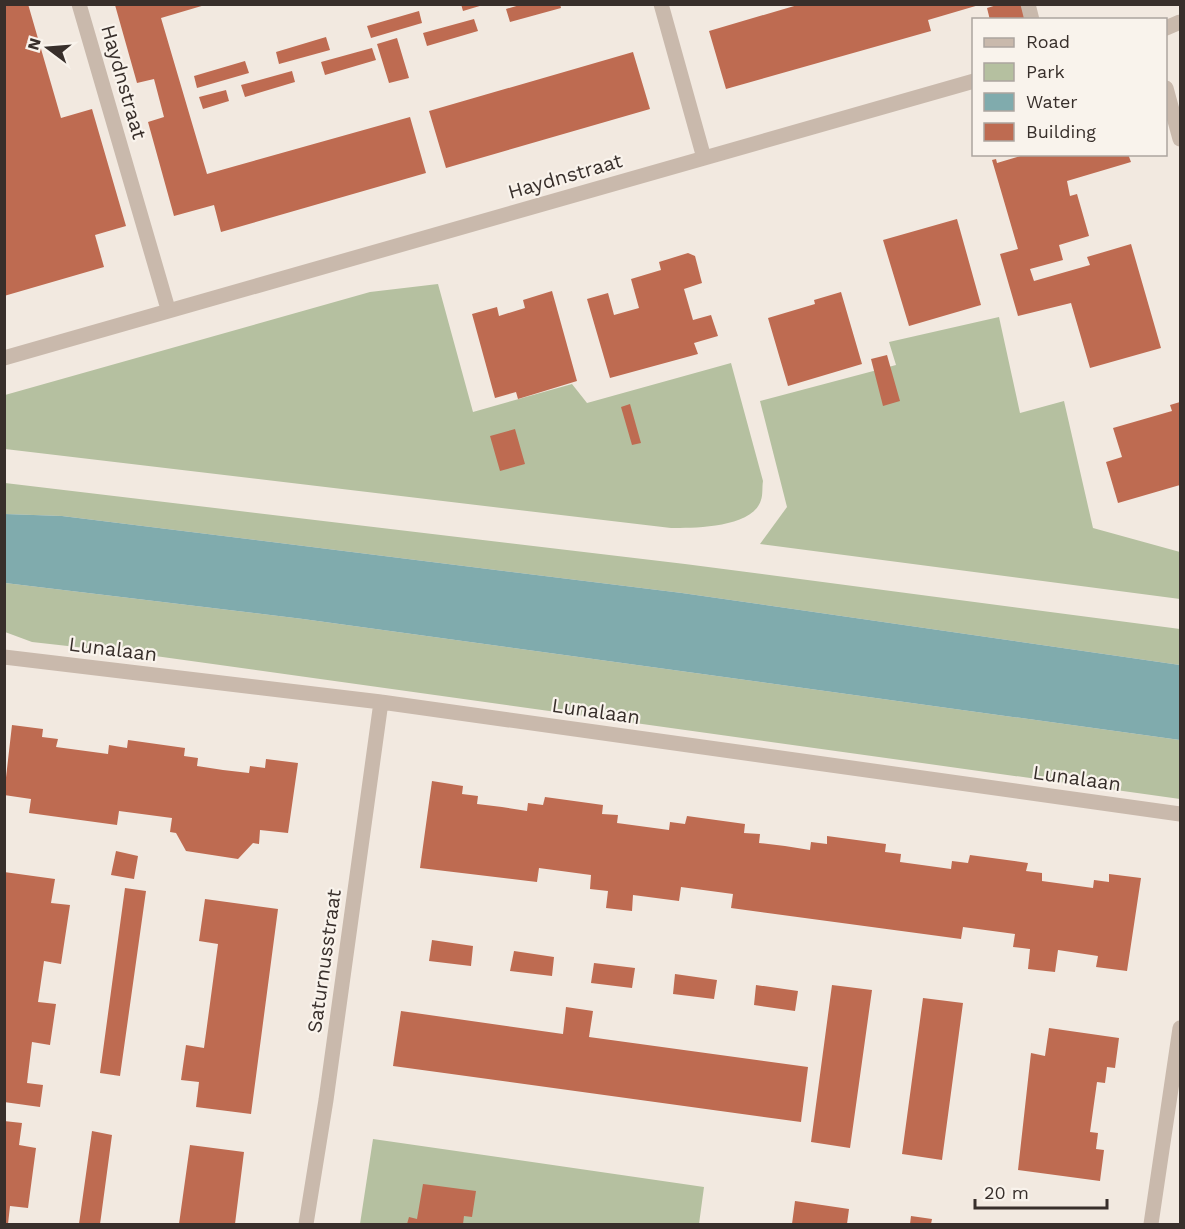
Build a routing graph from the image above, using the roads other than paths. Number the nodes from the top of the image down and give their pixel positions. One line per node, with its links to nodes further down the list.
1 (79, 4): 7 (street, Haydnstraat)
2 (662, 4): 6 (street)
3 (972, 82): 6 (street, Haydnstraat)
4 (1167, 92): 5 (street)
5 (1180, 139)
6 (704, 158): 7 (street, Haydnstraat)
7 (168, 309): 8 (street, Haydnstraat)
8 (4, 358)
9 (4, 657): 10 (street, Lunalaan)
10 (381, 702): 11 (street, Lunalaan); 14 (street, Saturnusstraat)
11 (1180, 814)
12 (1180, 1028): 13 (street)
13 (1178, 1067): 15 (street)
14 (306, 1224)
15 (1151, 1224)

